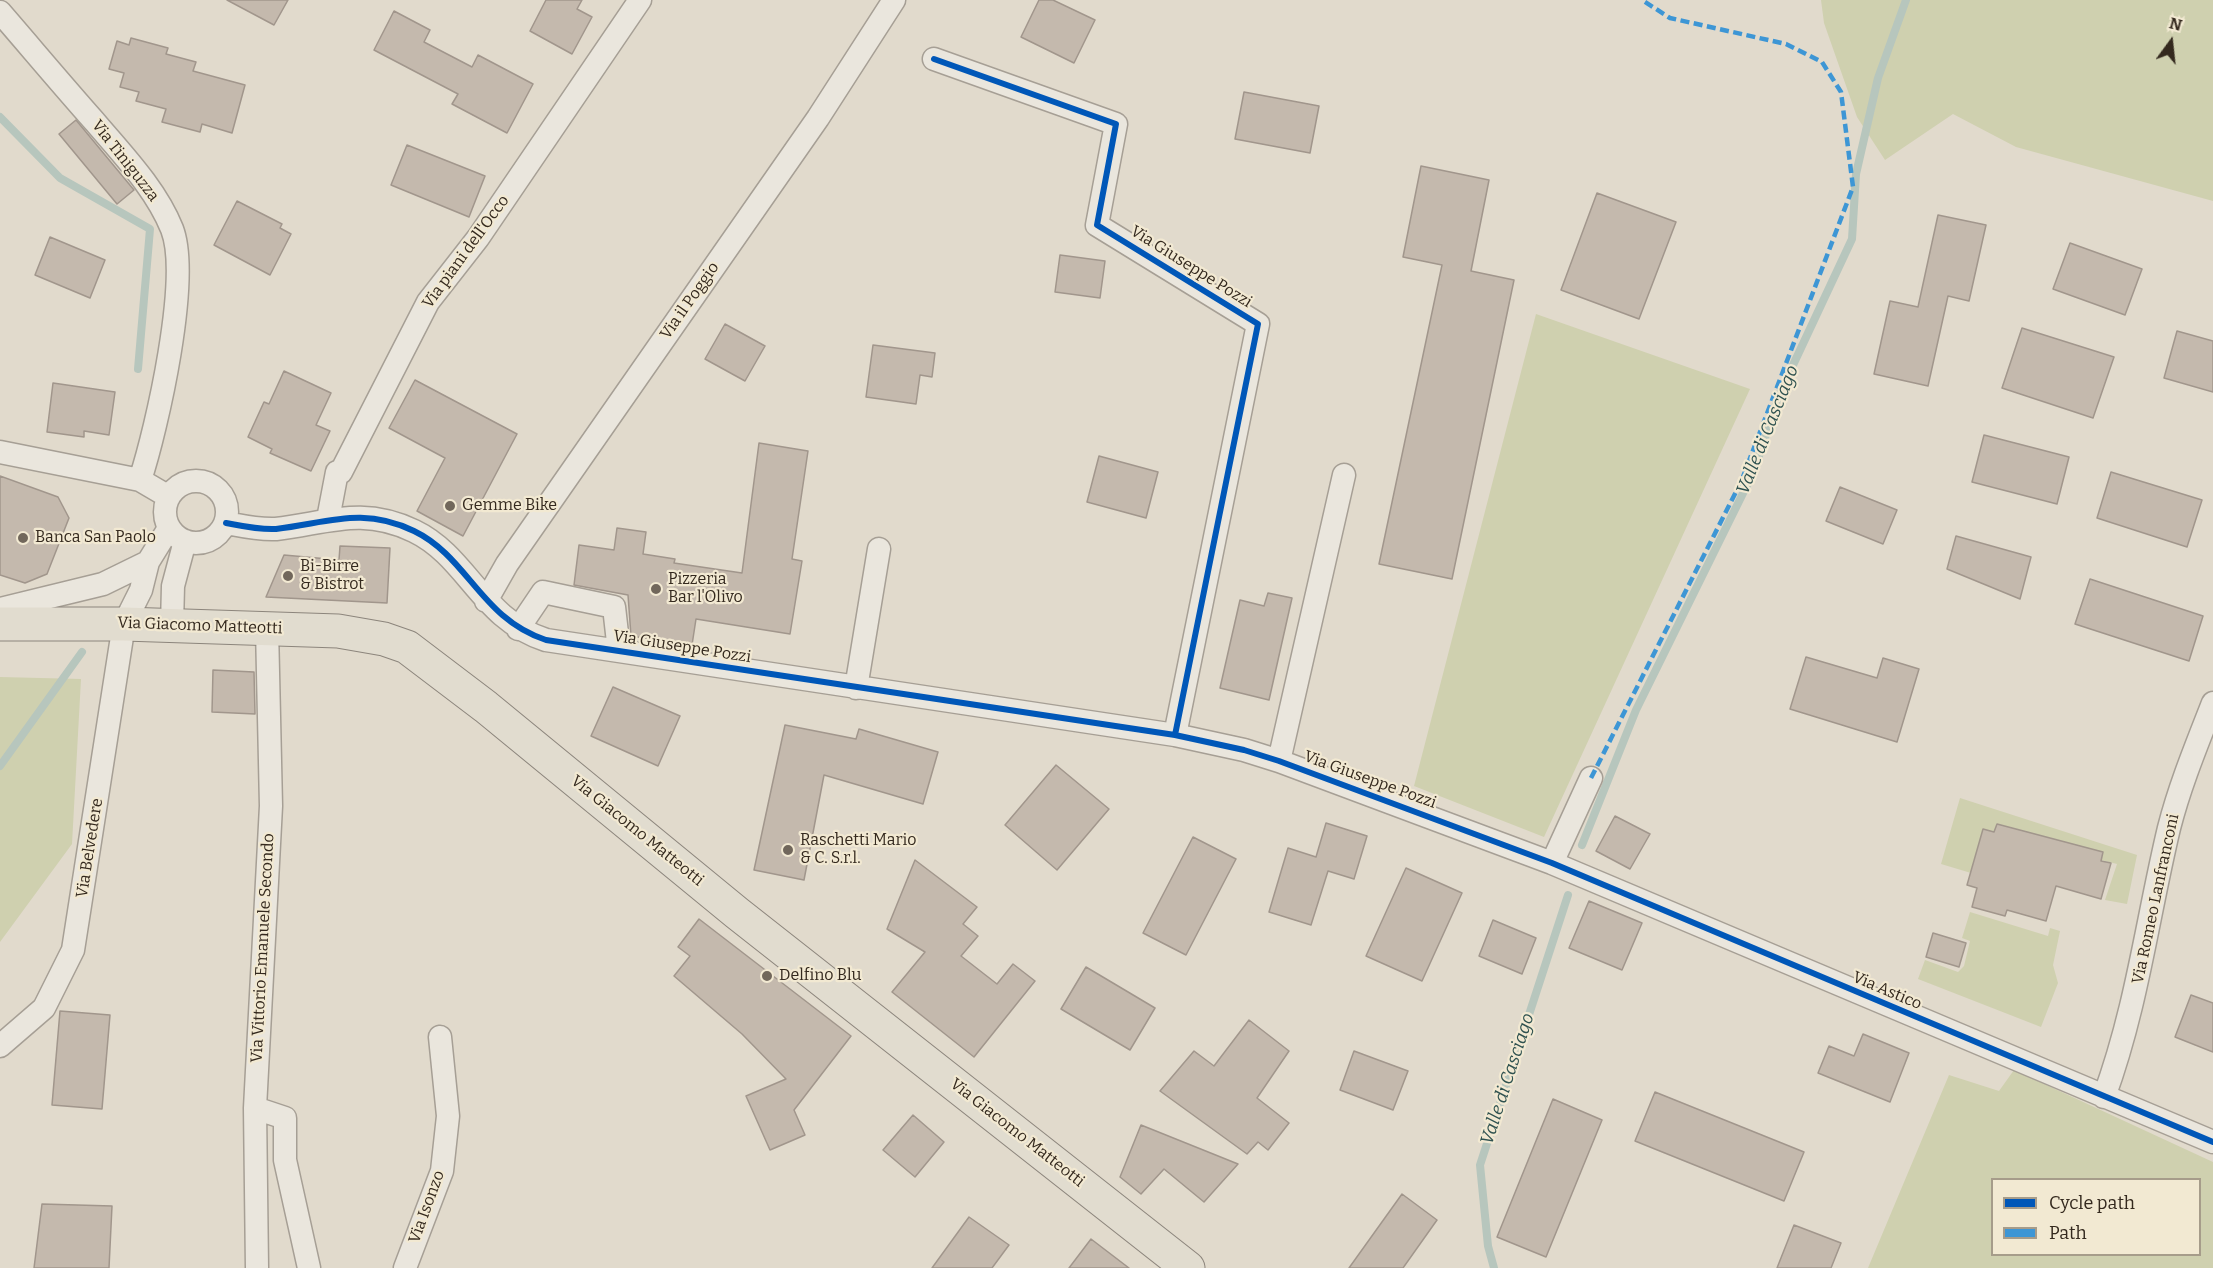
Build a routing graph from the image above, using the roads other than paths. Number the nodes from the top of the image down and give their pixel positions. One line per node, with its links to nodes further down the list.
1 (894, 0): 14 (street, Via il Poggio)
2 (638, 1): 9 (street, Via piani dell'Occo)
3 (0, 12): 7 (street, Via Tiniguzza)
4 (934, 58): 24 (street, Via Giuseppe Pozzi)
5 (0, 452): 7 (street)
6 (1344, 475): 25 (street, Via Giuseppe Pozzi)
7 (140, 480): 8 (street)
8 (169, 497): 10 (street); 11 (street)
9 (328, 519): 10 (street, Via Giuseppe Pozzi); 14 (street, Via Giuseppe Pozzi)
10 (226, 523): 11 (street)
11 (177, 535): 13 (street, Via Belvedere); 18 (street)
12 (879, 549): 22 (street)
13 (148, 562): 15 (street); 17 (street, Via Belvedere)
14 (486, 601): 20 (street, Via Giuseppe Pozzi)
15 (0, 609)
16 (0, 624): 17 (main road, Via Giacomo Matteotti)
17 (124, 624): 18 (main road, Via Giacomo Matteotti); 29 (street, Via Belvedere)
18 (172, 625): 19 (main road, Via Giacomo Matteotti)
19 (267, 628): 31 (street, Via Vittorio Emanuele Secondo); 36 (main road, Via Giacomo Matteotti)
20 (518, 629): 21 (street, Via Giuseppe Pozzi); 21 (street)
21 (619, 651): 22 (street, Via Giuseppe Pozzi)
22 (856, 688): 24 (street, Via Giuseppe Pozzi)
23 (2213, 703): 30 (street, Via Romeo Lanfranconi)
24 (1175, 735): 25 (street, Via Giuseppe Pozzi)
25 (1279, 761): 27 (street, Via Giuseppe Pozzi)
26 (1591, 778): 27 (street)
27 (1552, 863): 30 (street, Via Astico)
28 (440, 1037): 35 (street, Via Isonzo)
29 (0, 1046)
30 (2104, 1098): 32 (street, Via Astico)
31 (255, 1108): 33 (street, Via Vittorio Emanuele Secondo); 34 (street)
32 (2213, 1143)
33 (257, 1268)
34 (309, 1268)
35 (405, 1268)
36 (1188, 1268)

